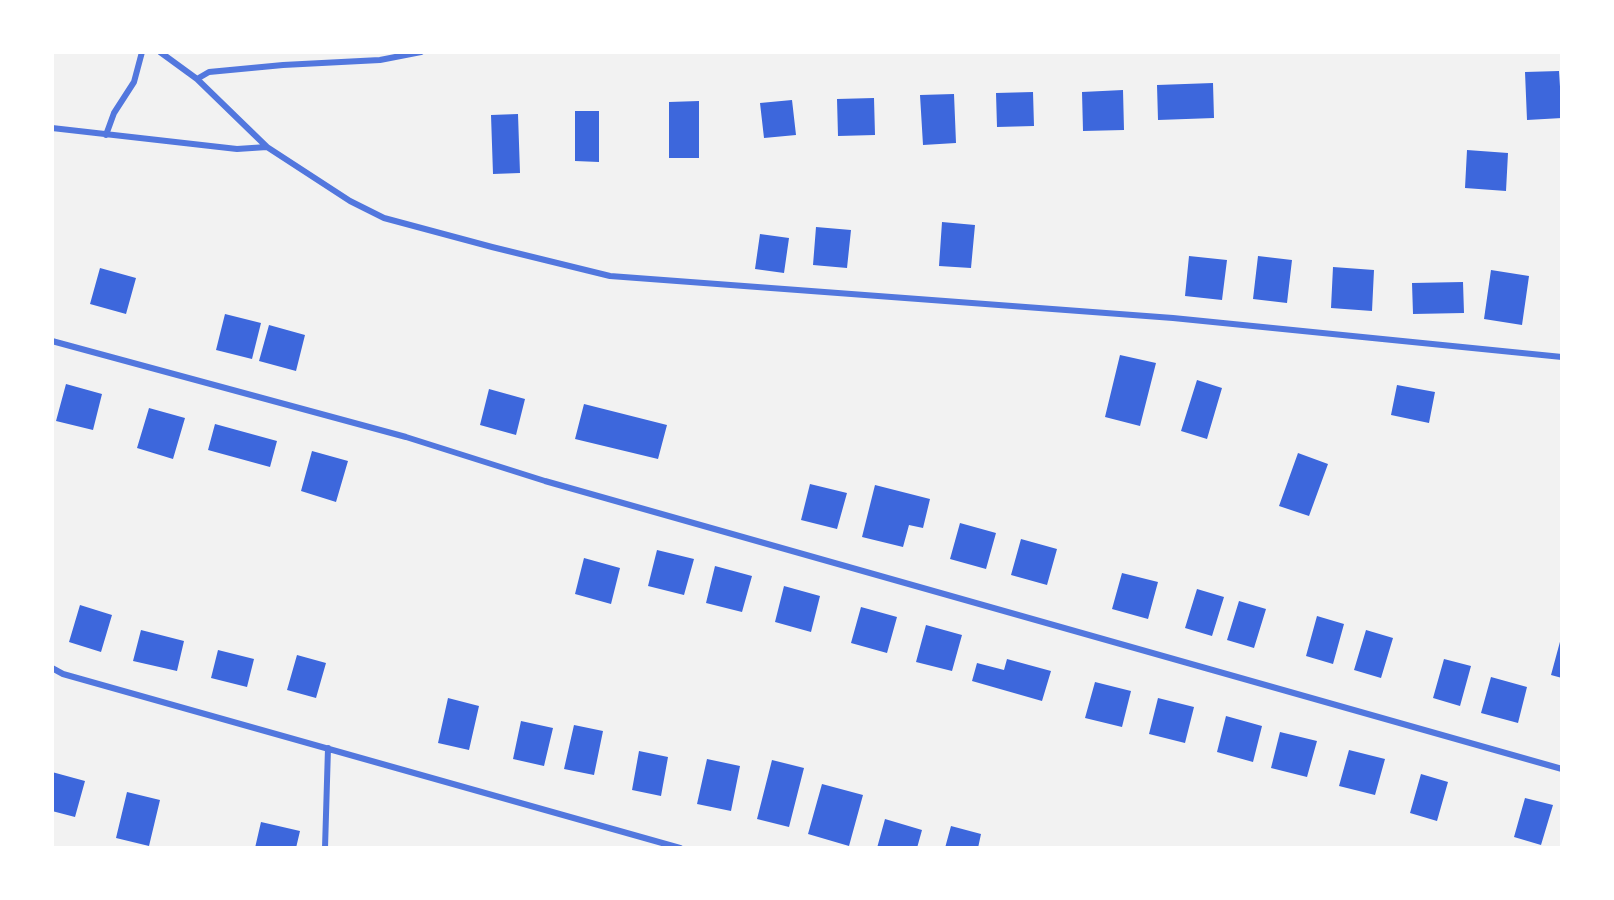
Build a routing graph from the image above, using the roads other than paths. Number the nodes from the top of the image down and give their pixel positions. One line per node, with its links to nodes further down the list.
1 (142, 52): 6 (street)
2 (160, 52): 4 (street)
3 (421, 52): 4 (street)
4 (196, 79): 7 (street)
5 (52, 128): 6 (street)
6 (106, 135): 7 (street)
7 (267, 147): 9 (street)
8 (52, 341): 12 (street)
9 (1562, 357)
10 (52, 669): 11 (street)
11 (328, 748): 13 (street); 14 (street)
12 (1562, 770)
13 (325, 848)
14 (680, 848)

